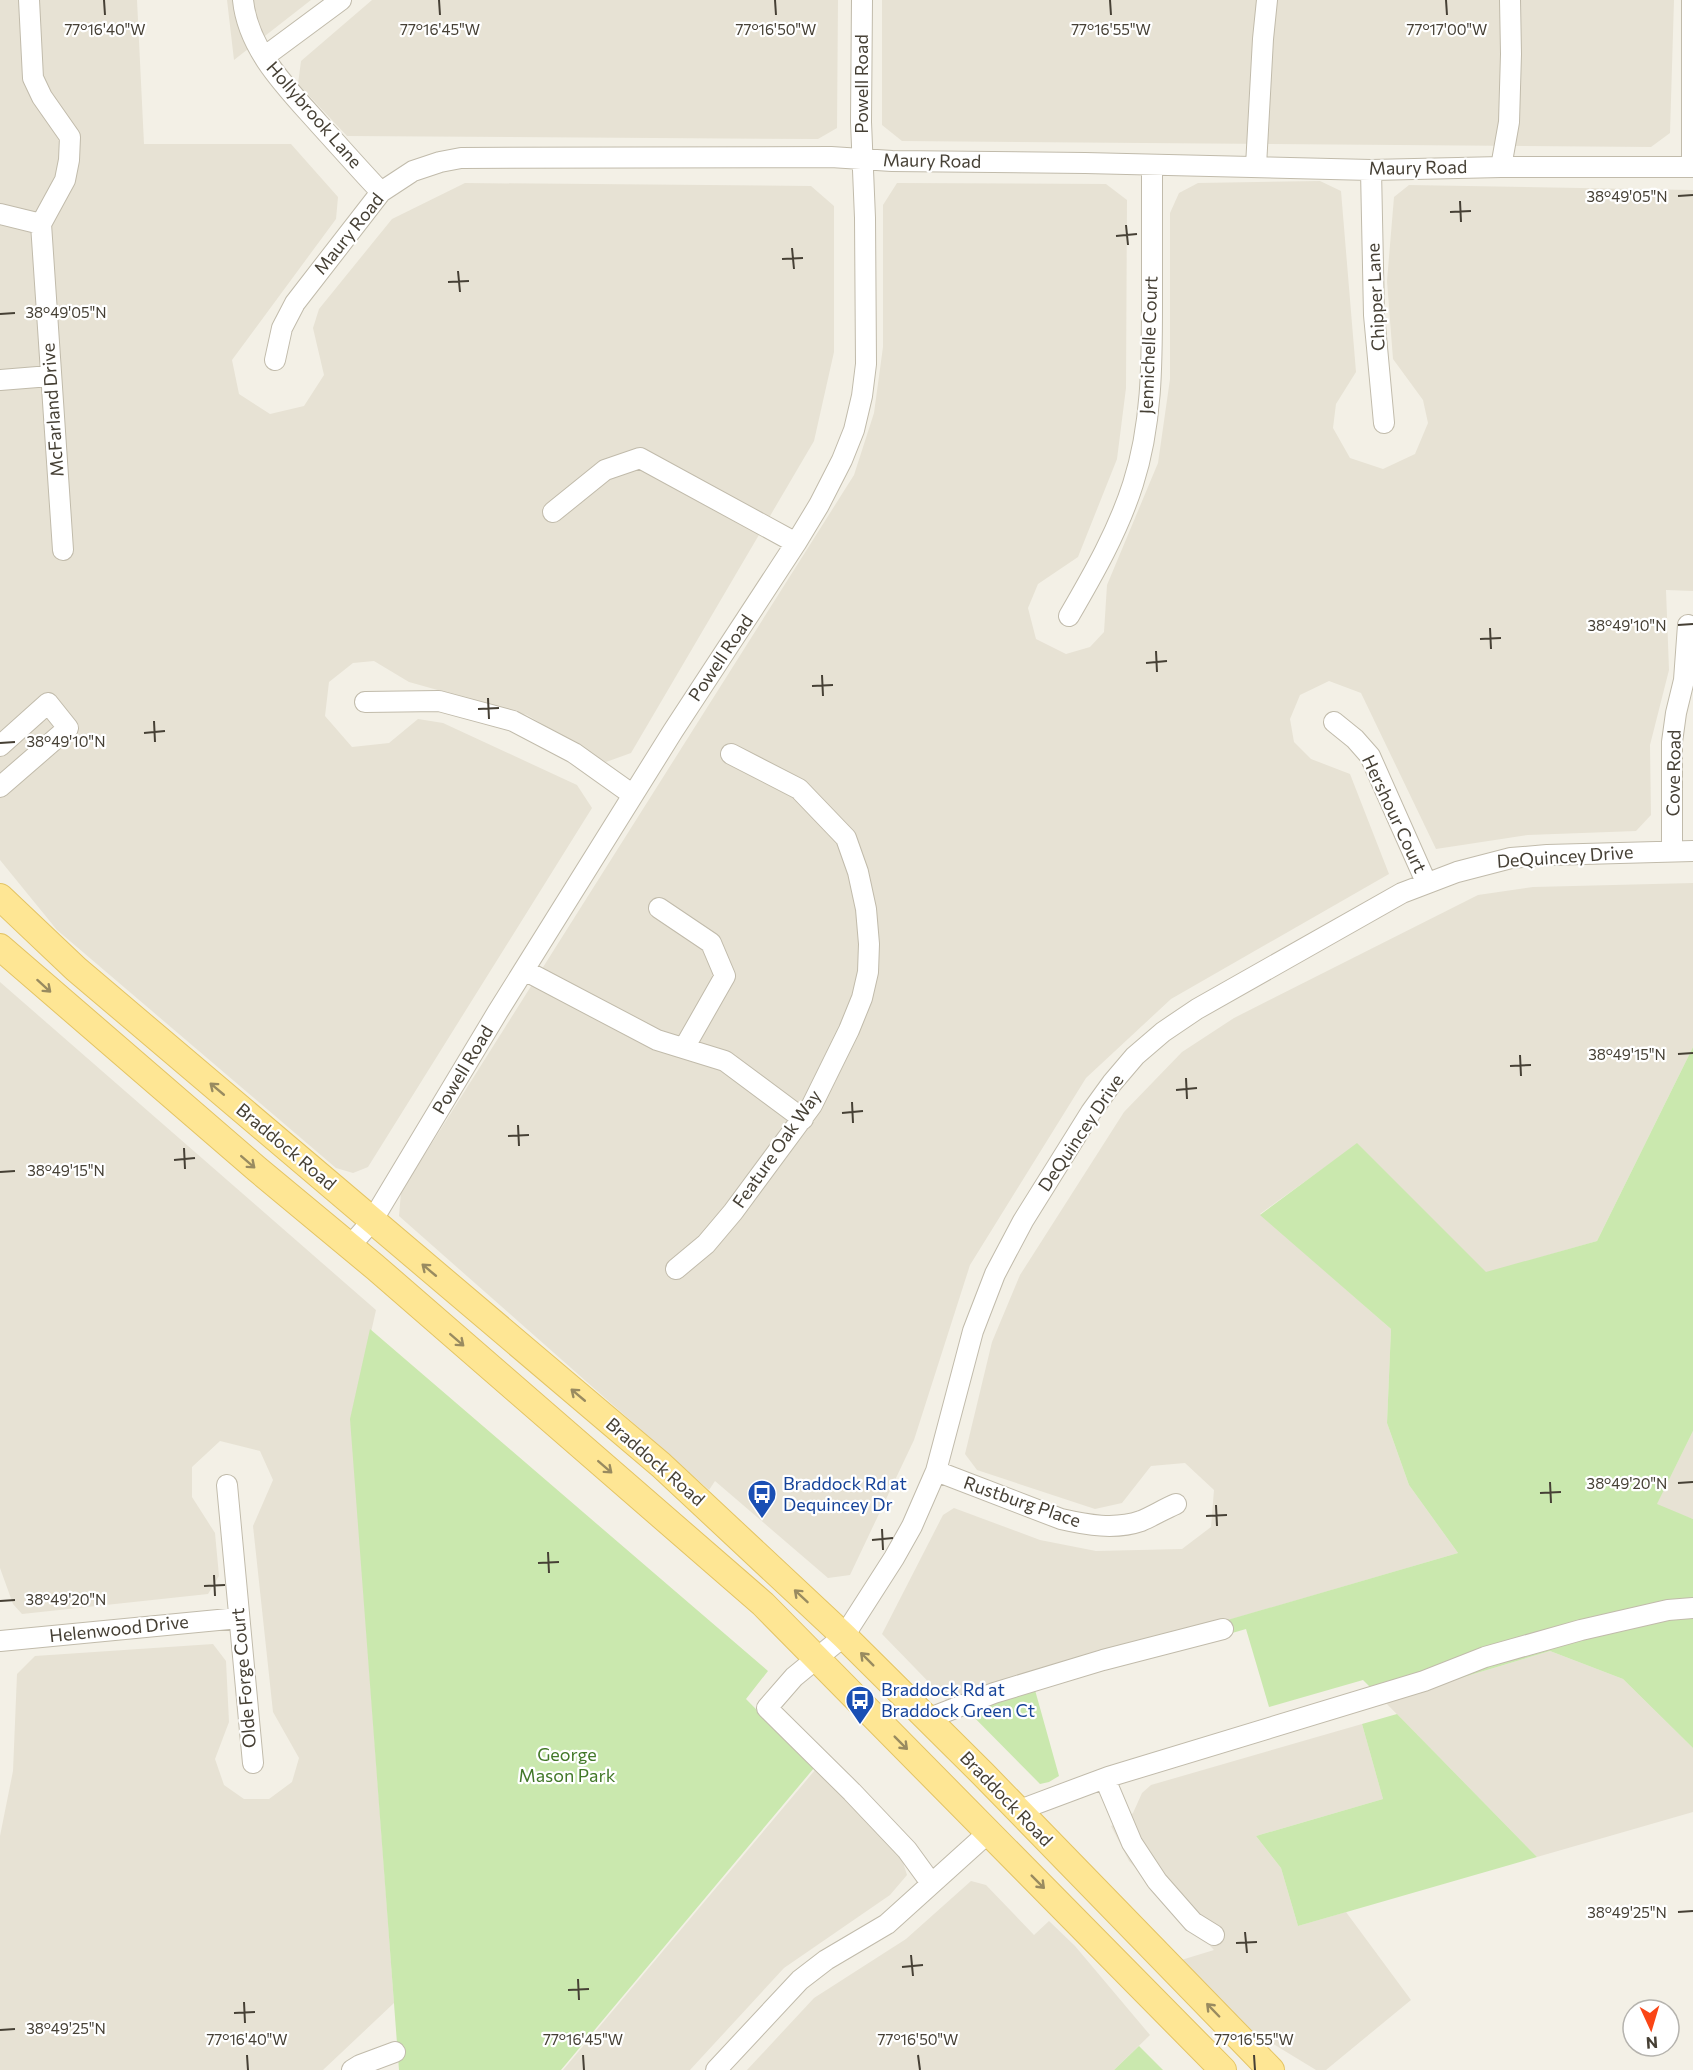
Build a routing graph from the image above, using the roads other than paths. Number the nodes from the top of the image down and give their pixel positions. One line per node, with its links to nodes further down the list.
1 (29, 0): 17 (street)
2 (243, 0): 8 (street, Hollybrook Lane)
3 (341, 0): 8 (street)
4 (862, 0): 9 (street, Powell Road)
5 (1267, 0): 11 (street)
6 (1510, 0): 12 (street)
7 (1692, 0): 13 (street)
8 (264, 57): 15 (street, Hollybrook Lane)
9 (863, 159): 10 (street, Maury Road); 15 (street, Maury Road); 23 (street, Powell Road)
10 (1152, 165): 11 (street, Maury Road); 25 (street, Jennichelle Court)
11 (1256, 166): 14 (street, Maury Road)
12 (1501, 167): 13 (street, Maury Road); 14 (street, Maury Road)
13 (1692, 167)
14 (1371, 170): 21 (street, Chipper Lane)
15 (381, 192): 18 (street, Maury Road)
16 (0, 214): 17 (street)
17 (42, 224): 19 (street, McFarland Drive)
18 (275, 360)
19 (50, 376): 20 (street); 24 (street, McFarland Drive)
20 (0, 380)
21 (1384, 423)
22 (553, 512): 23 (street)
23 (796, 543): 32 (street, Powell Road)
24 (63, 550)
25 (1069, 616)
26 (1688, 625): 33 (street, Cove Road)
27 (365, 702): 32 (street)
28 (1334, 722): 35 (street, Hershour Court)
29 (0, 746): 31 (street)
30 (731, 754): 41 (street, Feature Oak Way)
31 (0, 787)
32 (633, 795): 39 (street, Powell Road)
33 (1672, 851): 34 (street, DeQuincey Drive); 35 (street, DeQuincey Drive)
34 (1693, 851)
35 (1426, 882): 45 (street, DeQuincey Drive)
36 (0, 897): 42 (main road, Braddock Road, one-way to 36)
37 (659, 908): 40 (street)
38 (0, 947): 43 (main road, Braddock Road, one-way to 43)
39 (524, 970): 40 (street); 42 (street, Powell Road)
40 (684, 1048): 41 (street)
41 (803, 1119): 44 (street, Feature Oak Way)
42 (372, 1221): 43 (street, Powell Road); 51 (main road, Braddock Road, one-way to 42)
43 (350, 1246): 53 (main road, Braddock Road, one-way to 53)
44 (676, 1269)
45 (936, 1471): 47 (street, Rustburg Place); 51 (street, DeQuincey Drive)
46 (226, 1485): 49 (street, Olde Forge Court)
47 (1176, 1504)
48 (1693, 1608): 56 (street)
49 (239, 1618): 52 (street, Helenwood Drive); 55 (street, Olde Forge Court)
50 (1223, 1629): 54 (street)
51 (844, 1636): 53 (street, DeQuincey Drive); 54 (main road, Braddock Road, one-way to 51)
52 (0, 1641)
53 (816, 1658): 58 (main road, Braddock Road, one-way to 58); 59 (street, DeQuincey Drive)
54 (927, 1719): 57 (main road, Braddock Road)
55 (253, 1763)
56 (1105, 1779): 57 (street); 60 (street)
57 (1017, 1811): 65 (main road, Braddock Road, one-way to 57)
58 (989, 1832): 59 (street); 64 (main road, Braddock Road, one-way to 64)
59 (931, 1883): 63 (street)
60 (1214, 1935)
61 (395, 2052): 62 (street)
62 (352, 2070)
63 (716, 2070)
64 (1223, 2070)
65 (1271, 2070)

